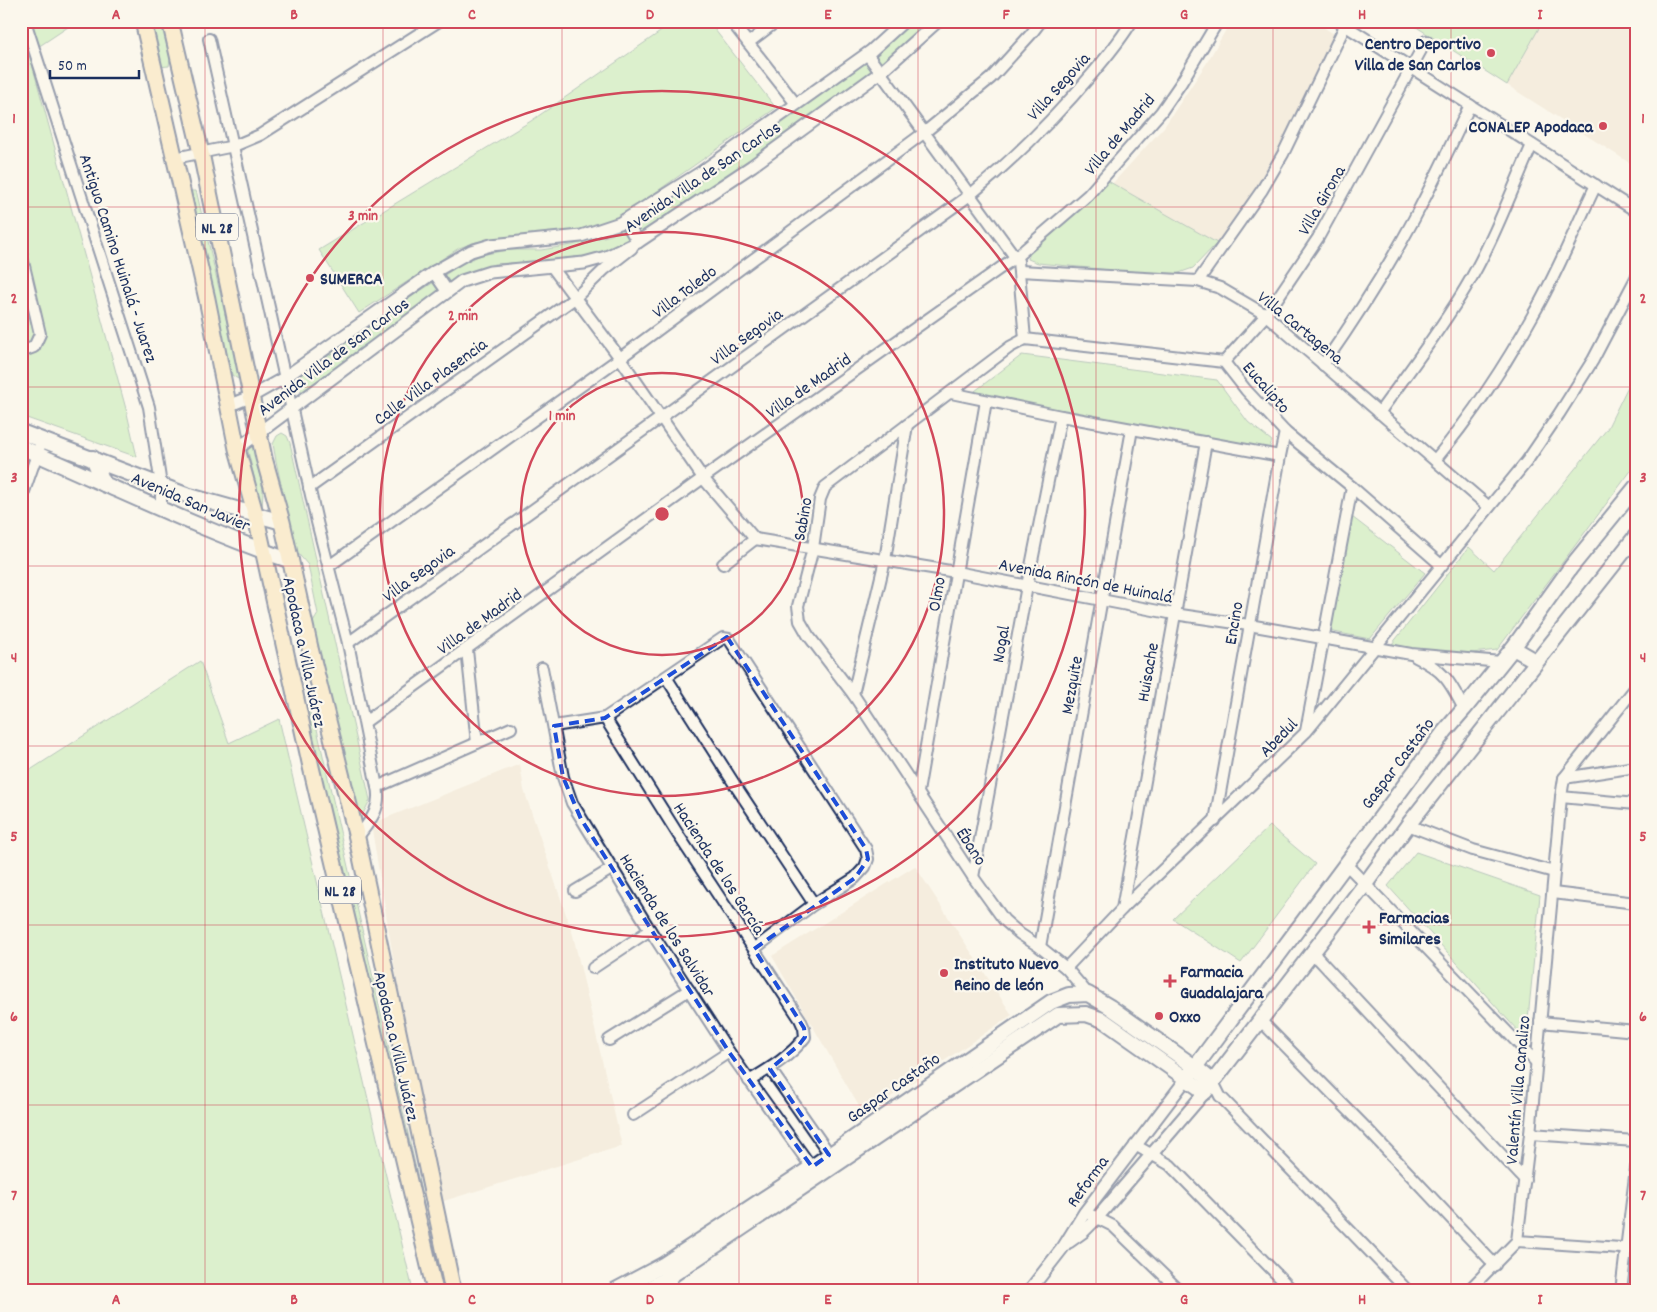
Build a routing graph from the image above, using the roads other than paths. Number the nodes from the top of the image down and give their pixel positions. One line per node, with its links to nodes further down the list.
1 (25, 21): 69 (street, Antiguo Camino Huinalá - Juarez)
2 (143, 21): 25 (main road, Apodaca a Villa Juárez / NL 28)
3 (170, 21): 24 (main road, Apodaca a Villa Juárez / NL 28)
4 (439, 21): 23 (street)
5 (731, 21): 15 (street)
6 (777, 21): 15 (street)
7 (904, 21): 16 (street, Avenida Villa de San Carlos)
8 (938, 21): 18 (street, Avenida Villa de San Carlos)
9 (1040, 21): 21 (street, Villa Toledo)
10 (1132, 21): 27 (street, Villa Segovia)
11 (1218, 21): 32 (street, Villa de Madrid)
12 (1341, 24): 17 (street); 37 (street)
13 (209, 39): 23 (street)
14 (1426, 41): 17 (street, Villa Girona)
15 (748, 43): 19 (street)
16 (867, 54): 18 (street); 19 (street, Avenida Villa de San Carlos)
17 (1411, 67): 20 (street); 40 (street, Villa Girona)
18 (881, 72): 21 (street); 30 (street, Avenida Villa de San Carlos)
19 (796, 104): 29 (street, Avenida Villa de San Carlos)
20 (1470, 105): 22 (street); 45 (street)
21 (925, 132): 27 (street); 43 (street, Villa Toledo)
22 (1532, 145): 26 (street); 52 (street)
23 (234, 146): 24 (street); 46 (street)
24 (201, 154): 25 (street); 48 (main road, Apodaca a Villa Juárez / NL 28)
25 (176, 158): 50 (main road, Apodaca a Villa Juárez / NL 28)
26 (1596, 185): 28 (street); 66 (street)
27 (970, 194): 32 (street); 54 (street, Villa Segovia)
28 (1636, 211)
29 (625, 220): 30 (street); 35 (street, Avenida Villa de San Carlos)
30 (638, 242): 33 (street, Avenida Villa de San Carlos); 39 (street, Calle Villa Plasencia)
31 (21, 253): 42 (street)
32 (1016, 257): 34 (street); 67 (street, Villa de Madrid)
33 (552, 266): 38 (street, Avenida Villa de San Carlos); 39 (street)
34 (1020, 271): 37 (street, Villa Cartagena); 41 (street)
35 (434, 272): 38 (street); 46 (street, Avenida Villa de San Carlos)
36 (1636, 278): 74 (street, Abedul)
37 (1198, 281): 40 (street, Villa Cartagena)
38 (447, 291): 51 (street, Avenida Villa de San Carlos)
39 (575, 298): 43 (street); 72 (street, Calle Villa Plasencia)
40 (1266, 315): 44 (street, Villa Girona); 45 (street, Villa Cartagena)
41 (1025, 339): 44 (street, Eucalipto); 47 (street)
42 (21, 352)
43 (620, 358): 54 (street); 86 (street, Villa Toledo)
44 (1224, 362): 58 (street, Eucalipto)
45 (1324, 365): 52 (street, Villa Cartagena)
46 (284, 378): 48 (street, Avenida Villa de San Carlos); 51 (street)
47 (951, 393): 49 (street); 55 (street, Sabino)
48 (252, 396): 50 (street, Avenida Villa de San Carlos); 59 (main road, Apodaca a Villa Juárez / NL 28)
49 (986, 401): 53 (street); 87 (street, Olmo)
50 (228, 406): 63 (main road, Apodaca a Villa Juárez / NL 28)
51 (292, 409): 59 (street, Avenida Villa de San Carlos); 72 (street)
52 (1379, 412): 66 (street, Villa Cartagena)
53 (1061, 416): 56 (street); 88 (street, Nogal)
54 (661, 417): 67 (street); 93 (street, Villa Segovia)
55 (907, 425): 80 (street, Sabino); 82 (street)
56 (1132, 429): 60 (street); 89 (street, Mezquite)
57 (21, 432): 62 (main road)
58 (1286, 432): 64 (street, Encino); 70 (street, Eucalipto)
59 (259, 433): 63 (street, Avenida Villa de San Carlos); 77 (main road, Apodaca a Villa Juárez / NL 28)
60 (1206, 442): 64 (street); 90 (street, Huisache)
61 (21, 447): 62 (main road)
62 (40, 447): 65 (main road); 68 (main road); 73 (street)
63 (237, 449): 76 (main road, Apodaca a Villa Juárez / NL 28)
64 (1280, 456): 91 (street, Encino)
65 (93, 458): 68 (main road, Avenida San Javier); 69 (main road)
66 (1435, 460): 74 (street, Villa Cartagena)
67 (704, 478): 79 (street); 96 (street, Villa de Madrid)
68 (104, 484): 75 (main road, Avenida San Javier)
69 (161, 485): 75 (street, Antiguo Camino Huinalá - Juarez); 76 (main road)
70 (1352, 487): 85 (street, Eucalipto); 92 (street)
71 (1636, 487): 95 (main road, Gaspar Castaño)
72 (309, 488): 86 (street)
73 (21, 500)
74 (1490, 506): 85 (street, Abedul)
75 (161, 510): 81 (main road, Avenida San Javier)
76 (255, 513): 77 (main road); 81 (main road, Apodaca a Villa Juárez / NL 28)
77 (282, 522): 83 (main road, Apodaca a Villa Juárez / NL 28)
78 (1636, 536): 98 (main road)
79 (754, 539): 80 (street, Avenida Rincón de Huinalá); 84 (street)
80 (813, 548): 82 (street, Avenida Rincón de Huinalá); 103 (street, Sabino)
81 (264, 552): 83 (main road, Avenida San Javier); 137 (main road, Apodaca a Villa Juárez / NL 28)
82 (885, 560): 87 (street, Avenida Rincón de Huinalá); 103 (street)
83 (291, 561): 119 (main road, Apodaca a Villa Juárez / NL 28)
84 (723, 564)
85 (1441, 565): 94 (street, Abedul)
86 (329, 566): 93 (street)
87 (956, 572): 88 (street, Avenida Rincón de Huinalá); 114 (street, Olmo)
88 (1027, 586): 89 (street, Avenida Rincón de Huinalá); 123 (street, Nogal)
89 (1102, 601): 90 (street, Avenida Rincón de Huinalá); 131 (street, Mezquite)
90 (1174, 614): 91 (street, Avenida Rincón de Huinalá); 129 (street, Huisache)
91 (1249, 625): 92 (street, Avenida Rincón de Huinalá); 117 (street, Encino)
92 (1323, 638): 94 (street, Avenida Rincón de Huinalá); 109 (street)
93 (348, 643): 106 (street)
94 (1375, 647): 97 (street, Avenida Rincón de Huinalá); 109 (street, Abedul)
95 (1513, 648): 98 (main road); 99 (main road, Gaspar Castaño)
96 (467, 650): 106 (street, Villa de Madrid); 110 (street)
97 (1411, 654): 99 (street, Avenida Rincón de Huinalá); 104 (street, Avenida Rincón de Huinalá)
98 (1536, 661): 118 (main road)
99 (1501, 662): 104 (main road, Gaspar Castaño)
100 (542, 668): 107 (street, Hacienda de los Salvidar)
101 (666, 677): 105 (street); 128 (street); 128 (street)
102 (1636, 687): 112 (street)
103 (852, 694): 114 (street, Ébano)
104 (1464, 710): 120 (main road, Gaspar Castaño)
105 (605, 718): 107 (street); 132 (street, Hacienda de los García)
106 (364, 722): 113 (street)
107 (554, 726): 121 (street, Hacienda de los Salvidar)
108 (511, 728): 110 (street)
109 (1306, 732): 117 (street, Abedul)
110 (476, 743): 113 (street)
111 (1636, 767): 112 (street)
112 (1564, 778): 115 (street, Valentín Villa Canalizo)
113 (377, 787): 119 (street)
114 (918, 792): 123 (street, Ébano)
115 (1561, 797): 116 (street); 122 (street, Valentín Villa Canalizo)
116 (1636, 804)
117 (1214, 821): 129 (street, Abedul)
118 (1408, 825): 122 (street); 124 (main road)
119 (357, 838): 136 (main road, Apodaca a Villa Juárez / NL 28)
120 (1345, 863): 124 (street); 147 (main road, Gaspar Castaño)
121 (613, 868): 125 (street); 130 (street, Hacienda de los Salvidar)
122 (1554, 872): 126 (street, Valentín Villa Canalizo)
123 (973, 877): 131 (street, Ébano)
124 (1366, 883): 133 (main road); 145 (street)
125 (575, 890)
126 (1553, 893): 127 (street); 141 (street, Valentín Villa Canalizo)
127 (1636, 902)
128 (814, 904): 132 (street)
129 (1122, 910): 135 (street, Abedul)
130 (650, 930): 134 (street); 138 (street, Hacienda de los Salvidar)
131 (1040, 947): 135 (street, Ébano)
132 (754, 948): 146 (street, Hacienda de los García)
133 (1312, 952): 140 (main road); 158 (street)
134 (593, 968)
135 (1066, 968): 139 (street, Ébano)
136 (386, 974): 137 (main road); 167 (main road, Apodaca a Villa Juárez / NL 28)
137 (362, 980): 166 (main road, Apodaca a Villa Juárez / NL 28)
138 (689, 990): 143 (street); 144 (street, Hacienda de los Salvidar)
139 (1088, 994): 147 (main road, Gaspar Castaño); 155 (main road, Gaspar Castaño)
140 (1260, 1020): 149 (main road); 164 (street)
141 (1540, 1022): 142 (street); 145 (street, Valentín Villa Canalizo)
142 (1636, 1031)
143 (609, 1040)
144 (729, 1052): 148 (street, Hacienda de los Salvidar); 150 (street)
145 (1536, 1062): 151 (street, Valentín Villa Canalizo)
146 (770, 1068): 148 (street); 155 (street)
147 (1191, 1073): 149 (main road, Gaspar Castaño); 153 (street, Reforma); 155 (main road, Gaspar Castaño)
148 (750, 1081): 157 (street, Hacienda de los Salvidar)
149 (1209, 1087): 154 (street); 174 (street)
150 (633, 1115)
151 (1530, 1134): 152 (street); 158 (street, Valentín Villa Canalizo)
152 (1636, 1141)
153 (1135, 1145): 154 (street); 159 (street, Reforma)
154 (1152, 1155): 160 (street); 173 (street)
155 (833, 1159): 157 (main road, Gaspar Castaño)
156 (1636, 1168): 163 (street)
157 (815, 1172): 165 (main road, Gaspar Castaño)
158 (1525, 1180): 161 (street, Valentín Villa Canalizo)
159 (1085, 1212): 160 (street); 162 (street, Reforma)
160 (1097, 1218): 162 (street); 172 (street)
161 (1518, 1241): 163 (street); 164 (street)
162 (1064, 1246): 171 (street, Reforma)
163 (1631, 1249): 176 (street)
164 (1496, 1265): 175 (street)
165 (666, 1271): 168 (main road, Gaspar Castaño); 169 (main road, Gaspar Castaño); 170 (street)
166 (435, 1291)
167 (454, 1291)
168 (614, 1291)
169 (644, 1291)
170 (674, 1291)
171 (1029, 1291)
172 (1180, 1291)
173 (1293, 1291)
174 (1408, 1291)
175 (1468, 1291)
176 (1622, 1291)

